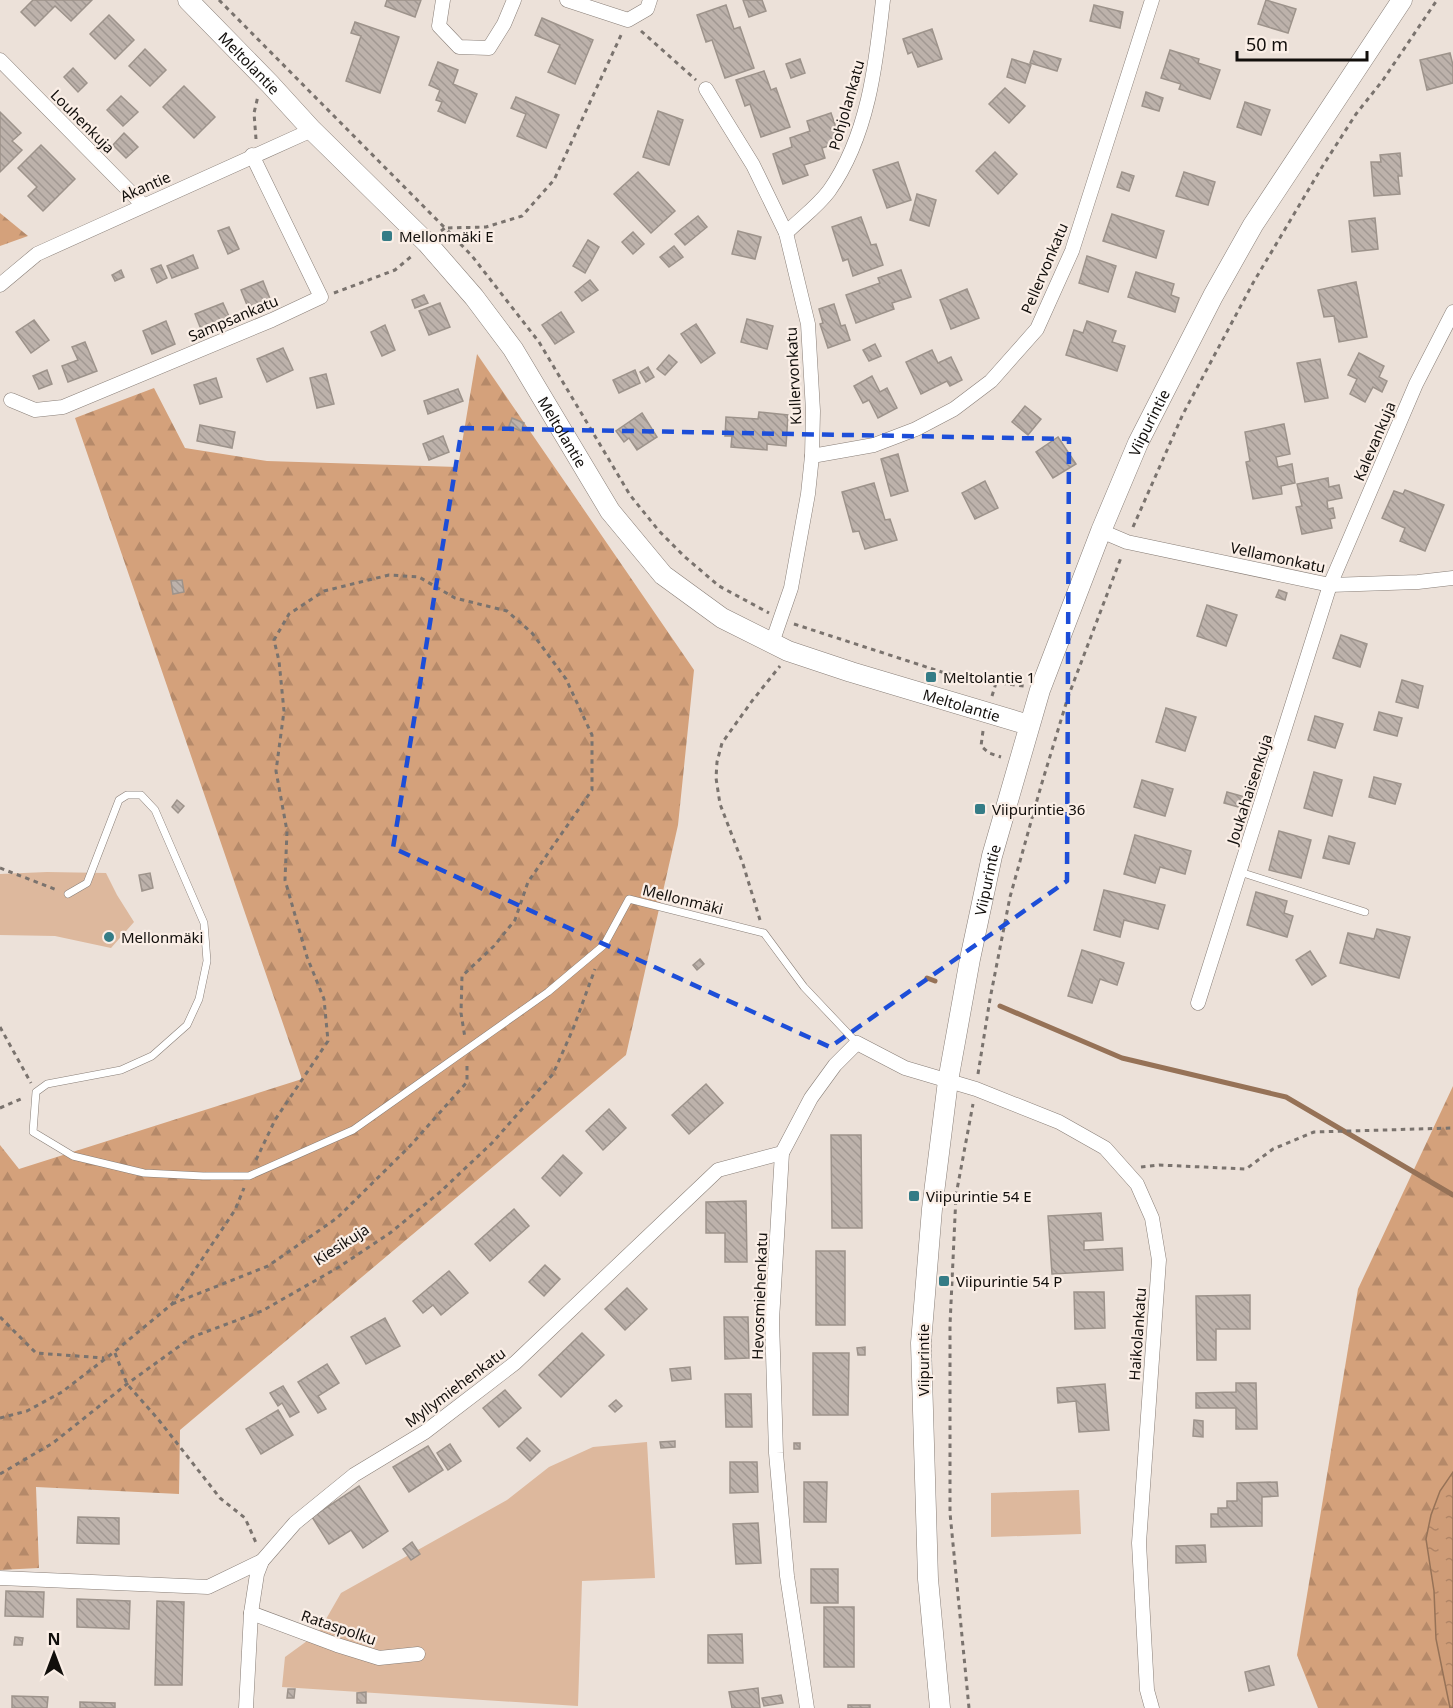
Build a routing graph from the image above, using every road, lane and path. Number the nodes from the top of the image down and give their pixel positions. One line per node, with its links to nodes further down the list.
1 (188, 0): 14 (main road, Meltolantie)
2 (219, 0): 13 (path)
3 (443, 0): 4 (street)
4 (514, 0)
5 (567, 0): 11 (street)
6 (650, 0): 11 (street)
7 (884, 0): 20 (street, Pohjolankatu)
8 (1152, 0): 26 (street, Pellervonkatu)
9 (1402, 0): 27 (main road, Viipurintie)
10 (1437, 0): 28 (path)
11 (628, 20): 15 (path); 19 (path)
12 (0, 60): 18 (street, Louhenkuja)
13 (286, 67): 14 (path); 19 (path)
14 (270, 84): 16 (main road, Meltolantie); 17 (path)
15 (706, 89): 20 (street, Kullervonkatu)
16 (312, 130): 17 (street, Akantie); 21 (main road, Meltolantie)
17 (252, 156): 18 (street, Akantie); 23 (street)
18 (143, 204): 22 (street, Akantie)
19 (445, 228): 21 (path); 31 (path)
20 (786, 233): 26 (street, Kullervonkatu)
21 (427, 243): 23 (path); 33 (main road, Meltolantie)
22 (0, 285)
23 (321, 297): 25 (street, Sampsankatu)
24 (1453, 312): 30 (street, Kalevankuja)
25 (11, 400)
26 (812, 456): 31 (street, Kullervonkatu)
27 (1101, 531): 28 (street, Vellamonkatu); 35 (main road, Viipurintie)
28 (1127, 543): 30 (street, Vellamonkatu); 36 (path)
29 (1453, 578): 30 (street, Vellamonkatu)
30 (1330, 585): 42 (street, Joukahaisenkuja)
31 (781, 620): 32 (path); 33 (street, Kullervonkatu)
32 (798, 626): 33 (path); 34 (path)
33 (780, 647): 37 (main road, Meltolantie); 45 (path)
34 (996, 683): 35 (path); 37 (path)
35 (1040, 690): 36 (path); 38 (main road, Viipurintie)
36 (1068, 697): 40 (path)
37 (987, 713): 38 (main road, Meltolantie); 39 (path)
38 (1029, 725): 39 (main road, Viipurintie)
39 (1019, 762): 40 (path); 51 (main road, Viipurintie)
40 (1046, 770): 52 (path)
41 (0, 868): 43 (path)
42 (1240, 872): 44 (lane); 47 (street, Joukahaisenkuja)
43 (68, 894): 53 (lane)
44 (1365, 912)
45 (764, 933): 46 (lane, Mellonmäki); 49 (lane)
46 (604, 945): 50 (lane, Mellonmäki); 63 (path, Kiesikuja)
47 (1198, 1003)
48 (0, 1027): 53 (path)
49 (857, 1043): 51 (street); 56 (street, Hevosmiehenkatu)
50 (467, 1049): 58 (lane, Mellonmäki); 58 (path); 59 (path)
51 (948, 1081): 52 (street, Haikolankatu); 72 (main road, Viipurintie)
52 (976, 1089): 57 (street, Haikolankatu); 73 (path)
53 (36, 1092): 54 (path); 58 (lane, Mellonmäki)
54 (0, 1108)
55 (1453, 1128): 57 (path)
56 (782, 1153): 66 (street, Myllymiehenkatu); 71 (street, Hevosmiehenkatu)
57 (1124, 1169): 74 (street, Haikolankatu)
58 (249, 1176): 59 (path)
59 (172, 1304): 61 (path)
60 (0, 1317): 62 (path)
61 (114, 1352): 62 (path); 63 (path)
62 (106, 1359): 64 (path)
63 (126, 1384): 65 (path, Kiesikuja); 66 (path)
64 (0, 1418)
65 (0, 1474)
66 (262, 1561): 67 (street); 68 (street, Myllymiehenkatu)
67 (0, 1578)
68 (251, 1613): 69 (street, Rataspolku); 70 (street, Myllymiehenkatu)
69 (418, 1653)
70 (246, 1708)
71 (807, 1708)
72 (940, 1708)
73 (969, 1708)
74 (1152, 1708)

